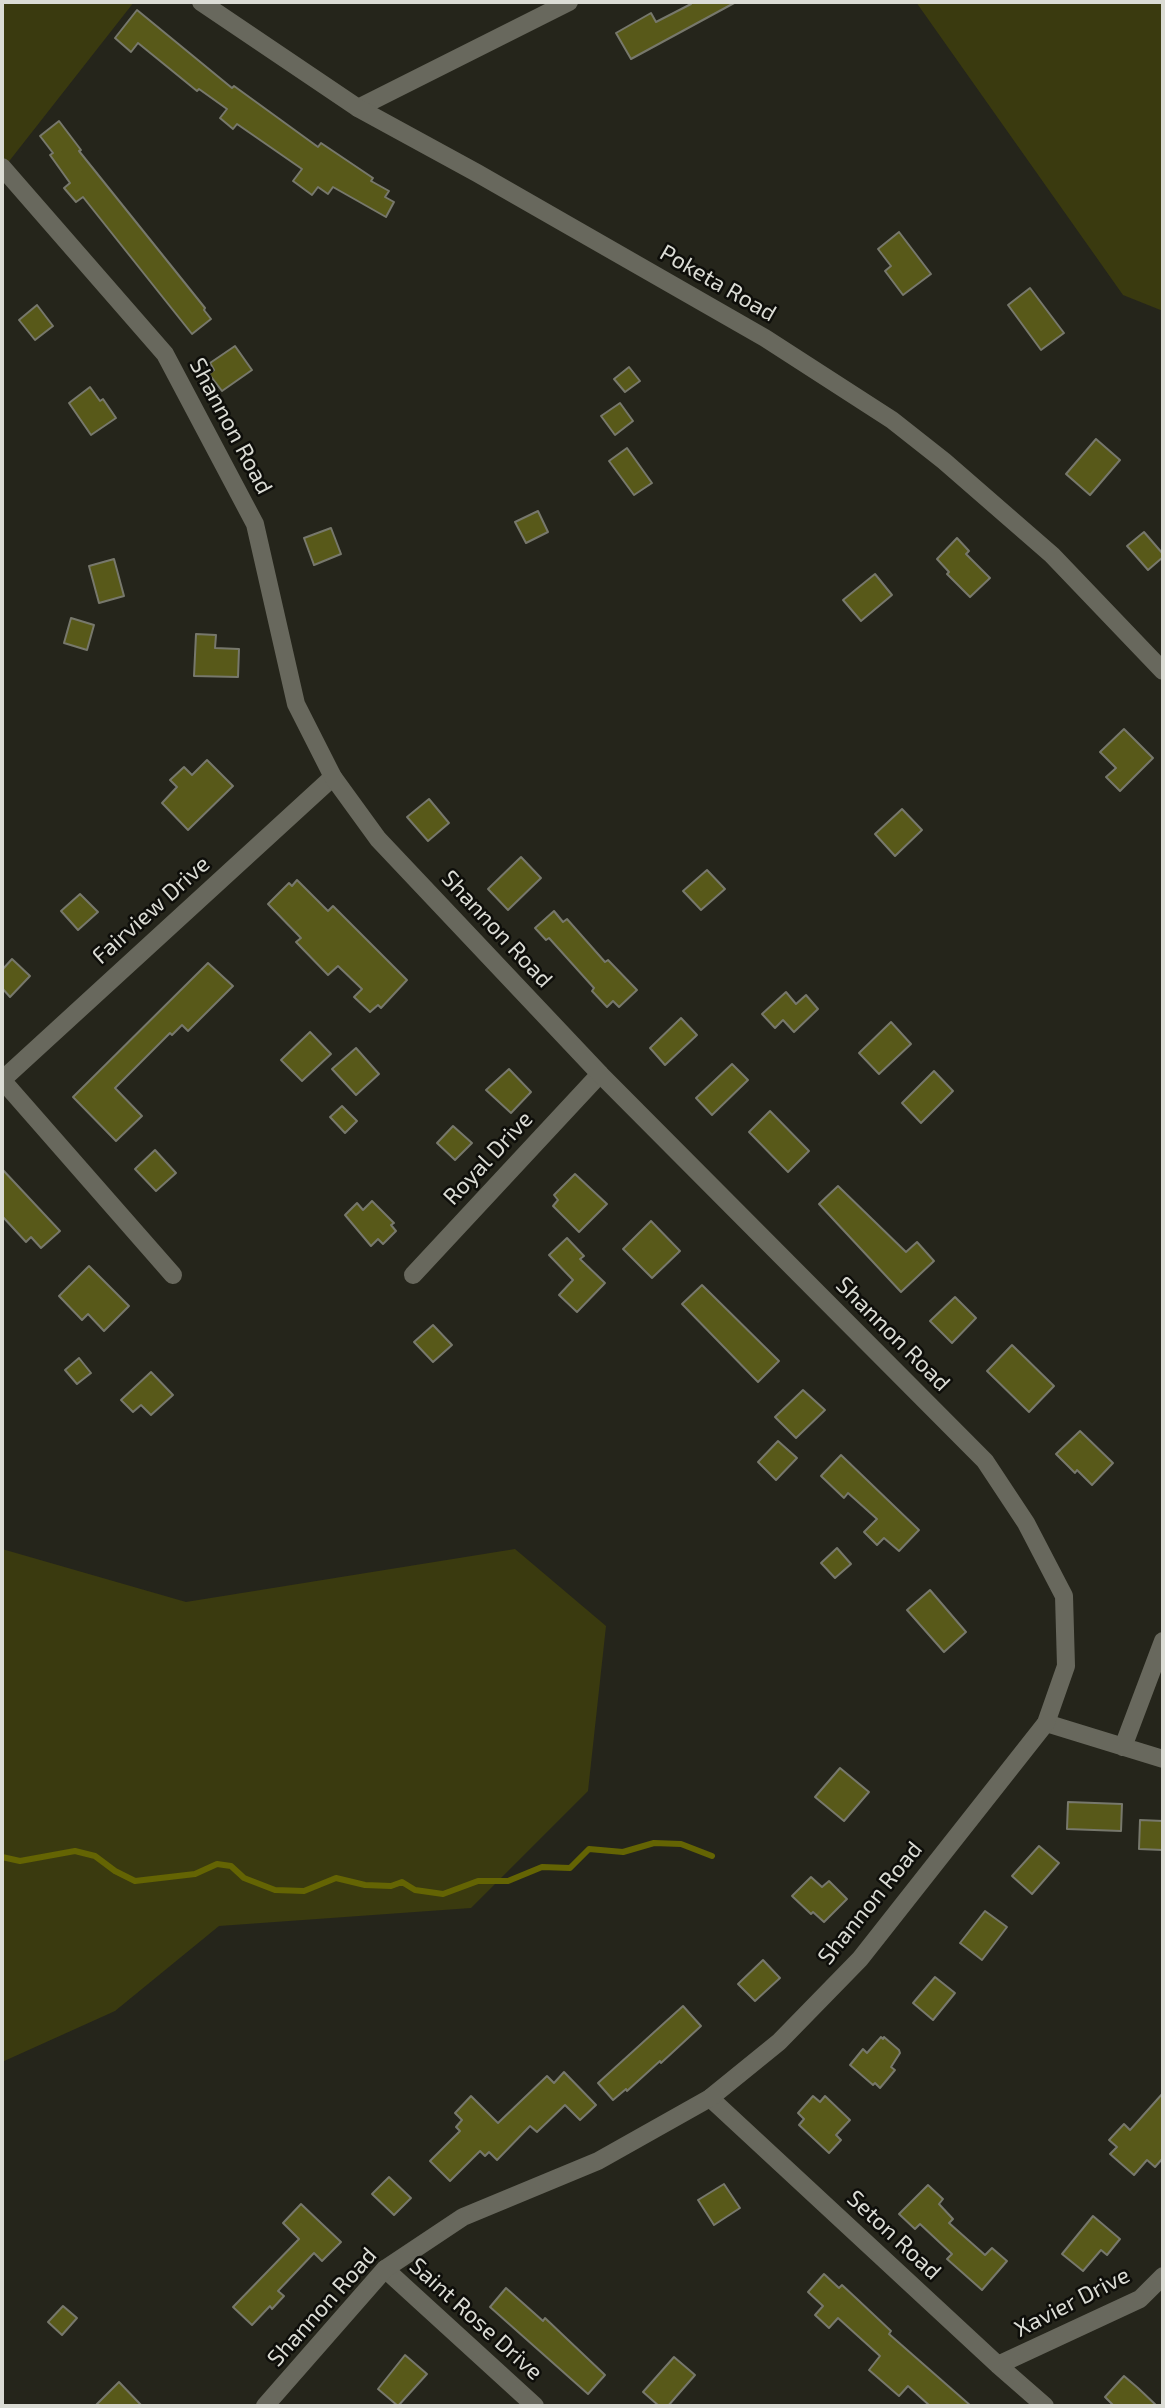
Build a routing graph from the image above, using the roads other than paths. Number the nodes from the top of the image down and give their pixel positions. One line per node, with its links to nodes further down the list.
1 (201, 2): 3 (street, Poketa Road)
2 (569, 2): 3 (street)
3 (358, 108): 5 (street, Poketa Road)
4 (2, 167): 6 (street, Shannon Road)
5 (1163, 671)
6 (334, 776): 7 (street, Shannon Road); 8 (street, Fairview Drive)
7 (600, 1074): 10 (street, Royal Drive); 12 (street, Shannon Road)
8 (2, 1080): 9 (street)
9 (173, 1275)
10 (413, 1275)
11 (1163, 1641): 13 (street)
12 (1046, 1723): 13 (street); 15 (street, Shannon Road)
13 (1123, 1747): 14 (street)
14 (1163, 1759)
15 (710, 2098): 16 (street, Shannon Road); 18 (street, Seton Road)
16 (384, 2269): 19 (street, Shannon Road); 20 (street, Saint Rose Drive)
17 (1163, 2276): 18 (street, Xavier Drive)
18 (998, 2365): 21 (street, Seton Road)
19 (265, 2406)
20 (535, 2406)
21 (1045, 2406)

